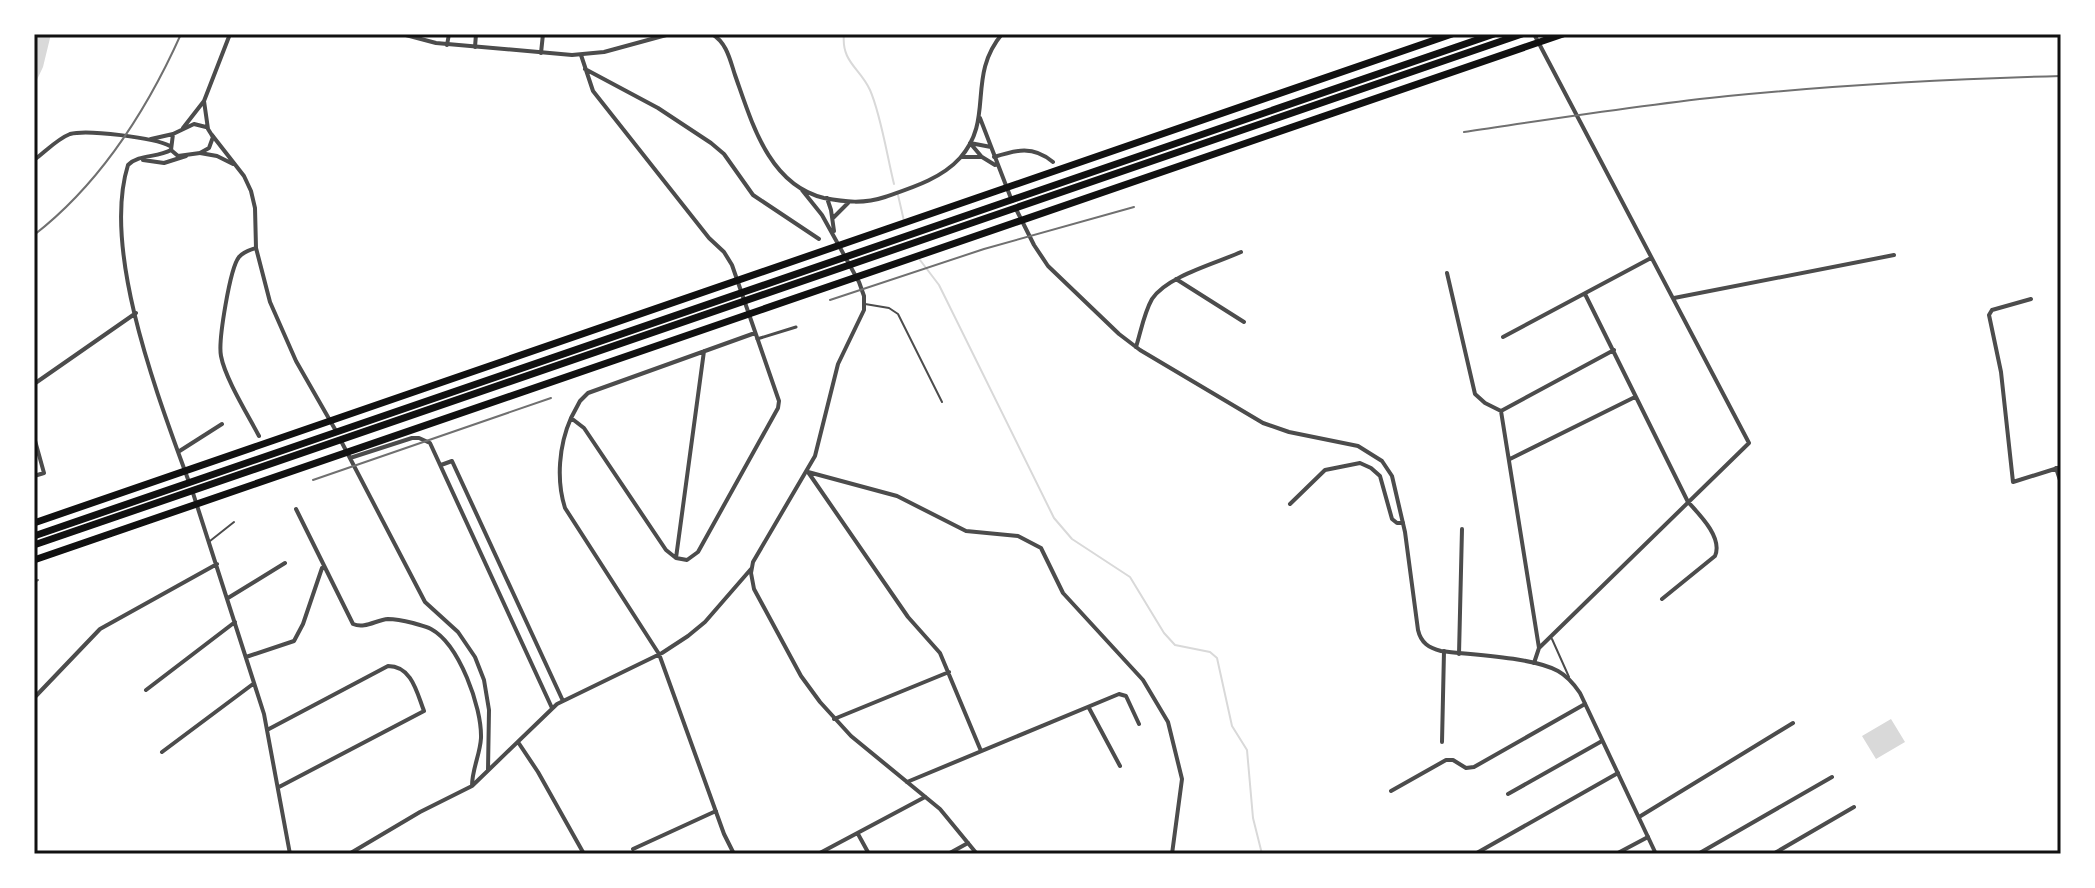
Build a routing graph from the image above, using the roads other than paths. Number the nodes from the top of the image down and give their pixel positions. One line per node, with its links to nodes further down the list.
1 (230, 34): 19 (street)
2 (402, 34): 14 (street)
3 (449, 34): 14 (street)
4 (476, 34): 15 (street)
5 (543, 34): 16 (street)
6 (670, 34): 17 (street)
7 (712, 34): 39 (street)
8 (1002, 34): 20 (street)
9 (1452, 34): 86 (highway)
10 (1494, 34): 38 (highway)
11 (1522, 34): 38 (highway)
12 (1534, 34): 49 (street)
13 (1563, 34): 95 (highway)
14 (447, 45): 15 (street)
15 (475, 47): 16 (street)
16 (541, 53): 17 (street)
17 (581, 55): 18 (street)
18 (585, 69): 45 (street); 60 (street)
19 (204, 101): 21 (street); 22 (street)
20 (980, 118): 25 (street); 26 (street)
21 (183, 128): 22 (street); 23 (street)
22 (210, 131): 28 (street); 36 (street)
23 (173, 134): 24 (street); 27 (street)
24 (148, 139): 27 (street); 34 (street)
25 (970, 143): 26 (street); 30 (street); 31 (street)
26 (991, 147): 32 (street)
27 (171, 148): 29 (street); 33 (street)
28 (200, 153): 29 (street); 36 (street)
29 (186, 156): 33 (street)
30 (961, 157): 31 (street); 41 (street)
31 (982, 157): 37 (street)
32 (994, 157): 35 (street); 37 (street)
33 (137, 159): 57 (street)
34 (34, 160)
35 (1053, 162)
36 (235, 165): 46 (street)
37 (997, 167): 63 (street)
38 (1074, 184): 51 (highway)
39 (802, 190): 40 (street); 42 (street)
40 (827, 198): 41 (street); 42 (street); 43 (street)
41 (849, 202): 43 (street)
42 (822, 215): 44 (street)
43 (833, 218): 44 (street)
44 (834, 235): 56 (street)
45 (819, 239)
46 (256, 248): 72 (street); 76 (street)
47 (1241, 252): 52 (street)
48 (1894, 255): 54 (street)
49 (1651, 258): 53 (street); 54 (street)
50 (1447, 273): 69 (street)
51 (801, 278): 74 (highway); 74 (highway)
52 (1176, 279): 58 (street); 63 (street)
53 (1585, 294): 61 (street); 64 (street)
54 (1674, 298): 83 (street)
55 (2031, 299): 79 (street)
56 (864, 304): 68 (lane); 80 (street)
57 (136, 313): 66 (street); 75 (street)
58 (1244, 322)
59 (796, 327): 62 (street)
60 (755, 333): 62 (street); 65 (street)
61 (1503, 337)
62 (757, 339): 94 (street)
63 (1136, 347): 88 (street)
64 (1614, 350): 67 (street); 69 (street)
65 (704, 351): 70 (street); 94 (street)
66 (34, 384)
67 (1635, 397): 77 (street); 83 (street)
68 (942, 402)
69 (1501, 411): 77 (street)
70 (571, 418): 94 (street); 106 (street)
71 (222, 424): 75 (street)
72 (259, 436)
73 (34, 437): 81 (street)
74 (300, 451): 91 (highway)
75 (178, 452): 92 (street)
76 (350, 458): 78 (street); 129 (street)
77 (1510, 459): 104 (street)
78 (441, 465): 115 (street); 117 (street)
79 (2059, 468): 82 (street)
80 (808, 472): 99 (street); 110 (street); 153 (street)
81 (34, 476)
82 (2061, 483)
83 (1688, 502): 101 (street); 103 (street)
84 (1290, 504): 88 (street)
85 (296, 509): 98 (street)
86 (37, 522)
87 (234, 522): 92 (lane)
88 (1403, 523): 105 (street)
89 (1462, 529): 107 (street)
90 (34, 536): 91 (highway)
91 (47, 537): 93 (highway)
92 (210, 541): 97 (street)
93 (34, 545)
94 (676, 558)
95 (34, 560)
96 (285, 563): 100 (street)
97 (217, 564): 100 (street); 114 (street)
98 (323, 567): 108 (street); 133 (street)
99 (751, 569): 106 (street); 119 (street)
100 (228, 598): 102 (street)
101 (1662, 599)
102 (235, 622): 108 (street); 113 (street)
103 (1551, 638): 104 (street); 111 (lane)
104 (1539, 648): 109 (street)
105 (1444, 651): 107 (street); 125 (street)
106 (659, 654): 115 (street); 139 (street)
107 (1459, 654): 109 (street)
108 (246, 657): 112 (street)
109 (1534, 663): 111 (street)
110 (949, 672): 119 (street); 126 (street)
111 (1570, 681): 116 (street)
112 (254, 683): 122 (street); 127 (street)
113 (146, 690)
114 (34, 698)
115 (563, 701): 117 (street)
116 (1585, 704): 123 (street); 135 (street)
117 (552, 708): 124 (street)
118 (1089, 708): 121 (street); 126 (street); 128 (street)
119 (834, 719): 132 (street)
120 (1793, 723): 140 (street)
121 (1139, 724)
122 (267, 730): 134 (street); 134 (street)
123 (1602, 741): 130 (street); 136 (street)
124 (518, 742): 129 (street); 147 (street)
125 (1442, 742)
126 (981, 751): 132 (street)
127 (162, 752)
128 (1120, 766)
129 (488, 770): 133 (street)
130 (1618, 773): 140 (street); 154 (street)
131 (1832, 777): 157 (street)
132 (907, 782): 137 (street)
133 (472, 786): 146 (street)
134 (279, 787): 145 (street)
135 (1391, 791)
136 (1508, 794)
137 (925, 797): 141 (street); 143 (street)
138 (1854, 807): 158 (street)
139 (716, 811): 144 (street); 148 (street)
140 (1639, 817): 142 (street)
141 (858, 834): 149 (street); 150 (street)
142 (1648, 837): 155 (street); 156 (street)
143 (968, 843): 151 (street); 152 (street)
144 (633, 849)
145 (290, 854)
146 (349, 854)
147 (584, 854)
148 (734, 854)
149 (818, 854)
150 (869, 854)
151 (948, 854)
152 (977, 854)
153 (1172, 854)
154 (1475, 854)
155 (1616, 854)
156 (1656, 854)
157 (1698, 854)
158 (1773, 854)

